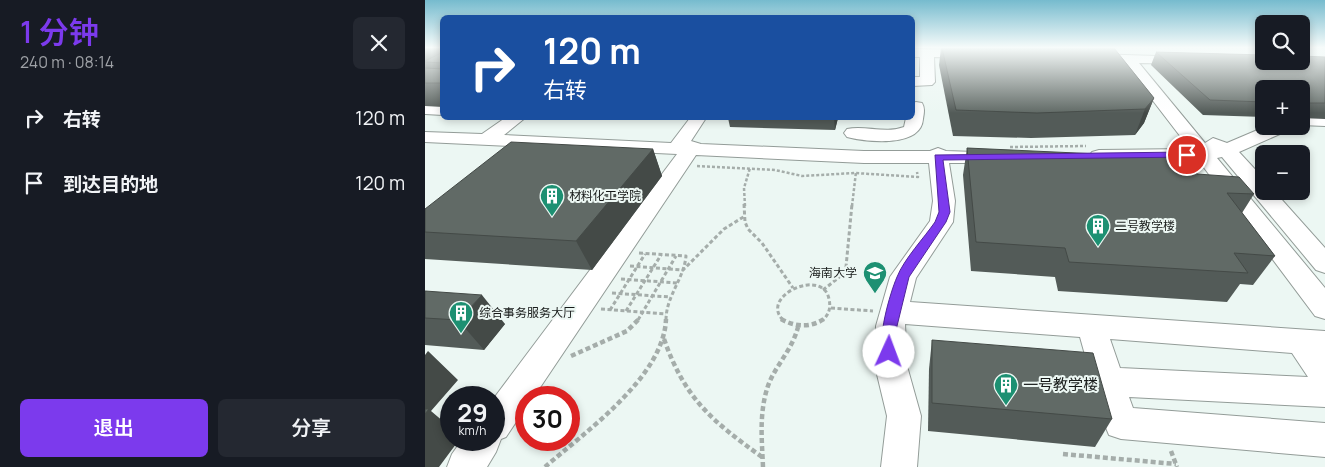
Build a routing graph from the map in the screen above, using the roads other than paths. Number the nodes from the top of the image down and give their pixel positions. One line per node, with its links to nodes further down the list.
1 (927, 70): 3 (street)
2 (1138, 70): 22 (street)
3 (915, 81)
4 (918, 102): 7 (street)
5 (425, 110): 6 (street)
6 (440, 111)
7 (915, 116)
8 (508, 120): 20 (street)
9 (513, 120): 20 (street)
10 (693, 120): 23 (street)
11 (697, 120): 23 (street)
12 (914, 120): 17 (street)
13 (1310, 122): 14 (street)
14 (1325, 123)
15 (857, 125): 17 (street); 27 (street)
16 (1255, 125): 22 (street)
17 (880, 126)
18 (1255, 133): 22 (street)
19 (425, 135): 20 (street)
20 (486, 138): 21 (street)
21 (535, 140): 23 (street); 26 (street)
22 (1205, 146): 24 (street); 29 (street); 30 (street)
23 (680, 150): 27 (street); 37 (street)
24 (1081, 152)
25 (1013, 153): 28 (street)
26 (511, 159)
27 (851, 159): 28 (street)
28 (931, 161): 31 (street)
29 (1325, 264)
30 (1325, 308)
31 (894, 312): 32 (street); 41 (street)
32 (1091, 326): 33 (street); 35 (street)
33 (1313, 342): 34 (street)
34 (1325, 376)
35 (1109, 382): 36 (street); 38 (street)
36 (1325, 392)
37 (505, 409)
38 (1324, 441)
39 (476, 451): 40 (street)
40 (465, 467)
41 (899, 467)

